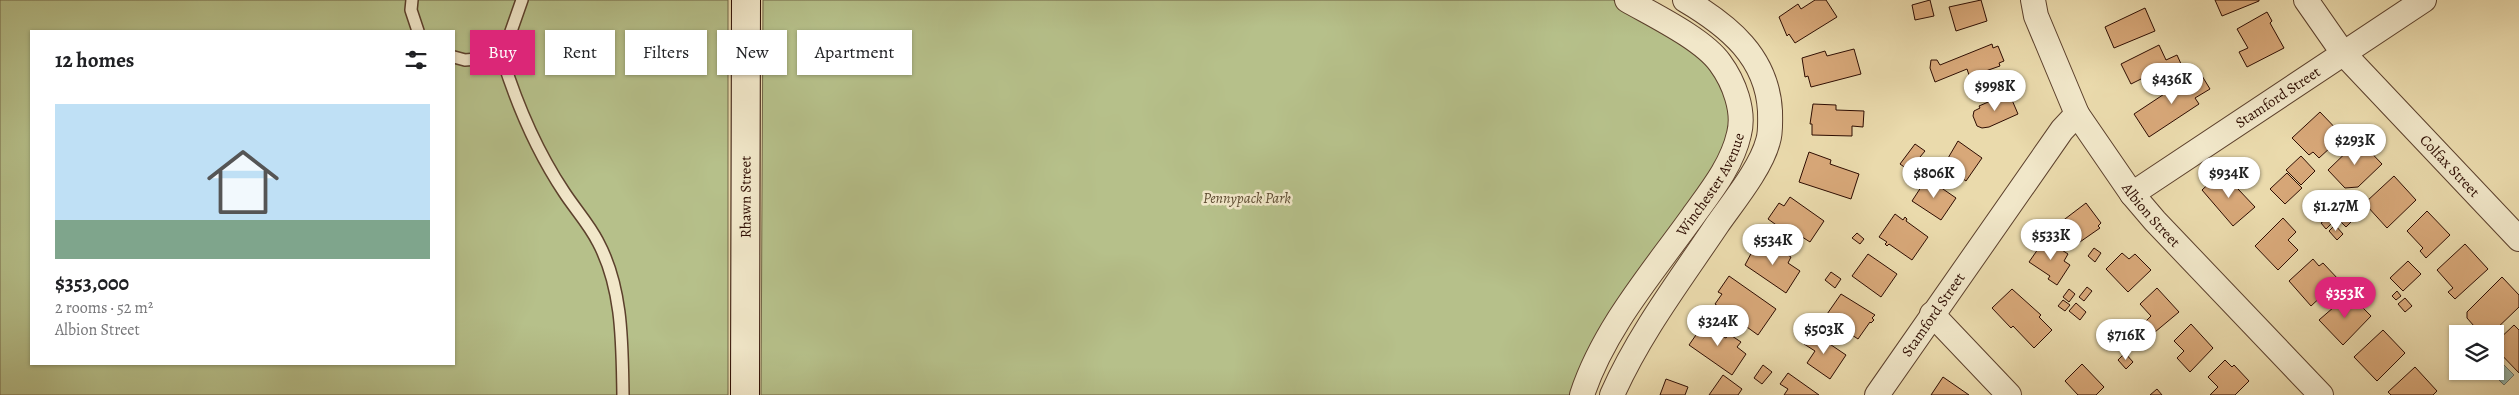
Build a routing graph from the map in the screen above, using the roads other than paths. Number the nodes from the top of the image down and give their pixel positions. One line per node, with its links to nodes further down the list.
1 (412, 0): 9 (lane)
2 (522, 0): 10 (lane)
3 (746, 0): 22 (main road, Rhawn Street)
4 (1627, 0): 13 (street, Winchester Avenue)
5 (1685, 0): 11 (street, Winchester Avenue)
6 (2033, 0): 17 (street, Albion Street)
7 (2306, 0): 12 (street, Colfax Street)
8 (2424, 0): 12 (street, Stamford Street)
9 (418, 30)
10 (511, 30)
11 (1734, 34): 13 (street); 24 (street, Winchester Avenue)
12 (2343, 53): 18 (street, Stamford Street); 19 (street, Colfax Street)
13 (1712, 54): 23 (street, Winchester Avenue)
14 (455, 57): 15 (lane)
15 (470, 60)
16 (507, 75): 21 (lane)
17 (2077, 114): 18 (street, Albion Street); 20 (street, Stamford Street)
18 (2132, 194): 27 (street, Albion Street)
19 (2519, 240)
20 (1932, 314): 25 (street, Stamford Street); 26 (street)
21 (623, 395)
22 (745, 395)
23 (1582, 395)
24 (1612, 395)
25 (1876, 395)
26 (2008, 395)
27 (2321, 395)

